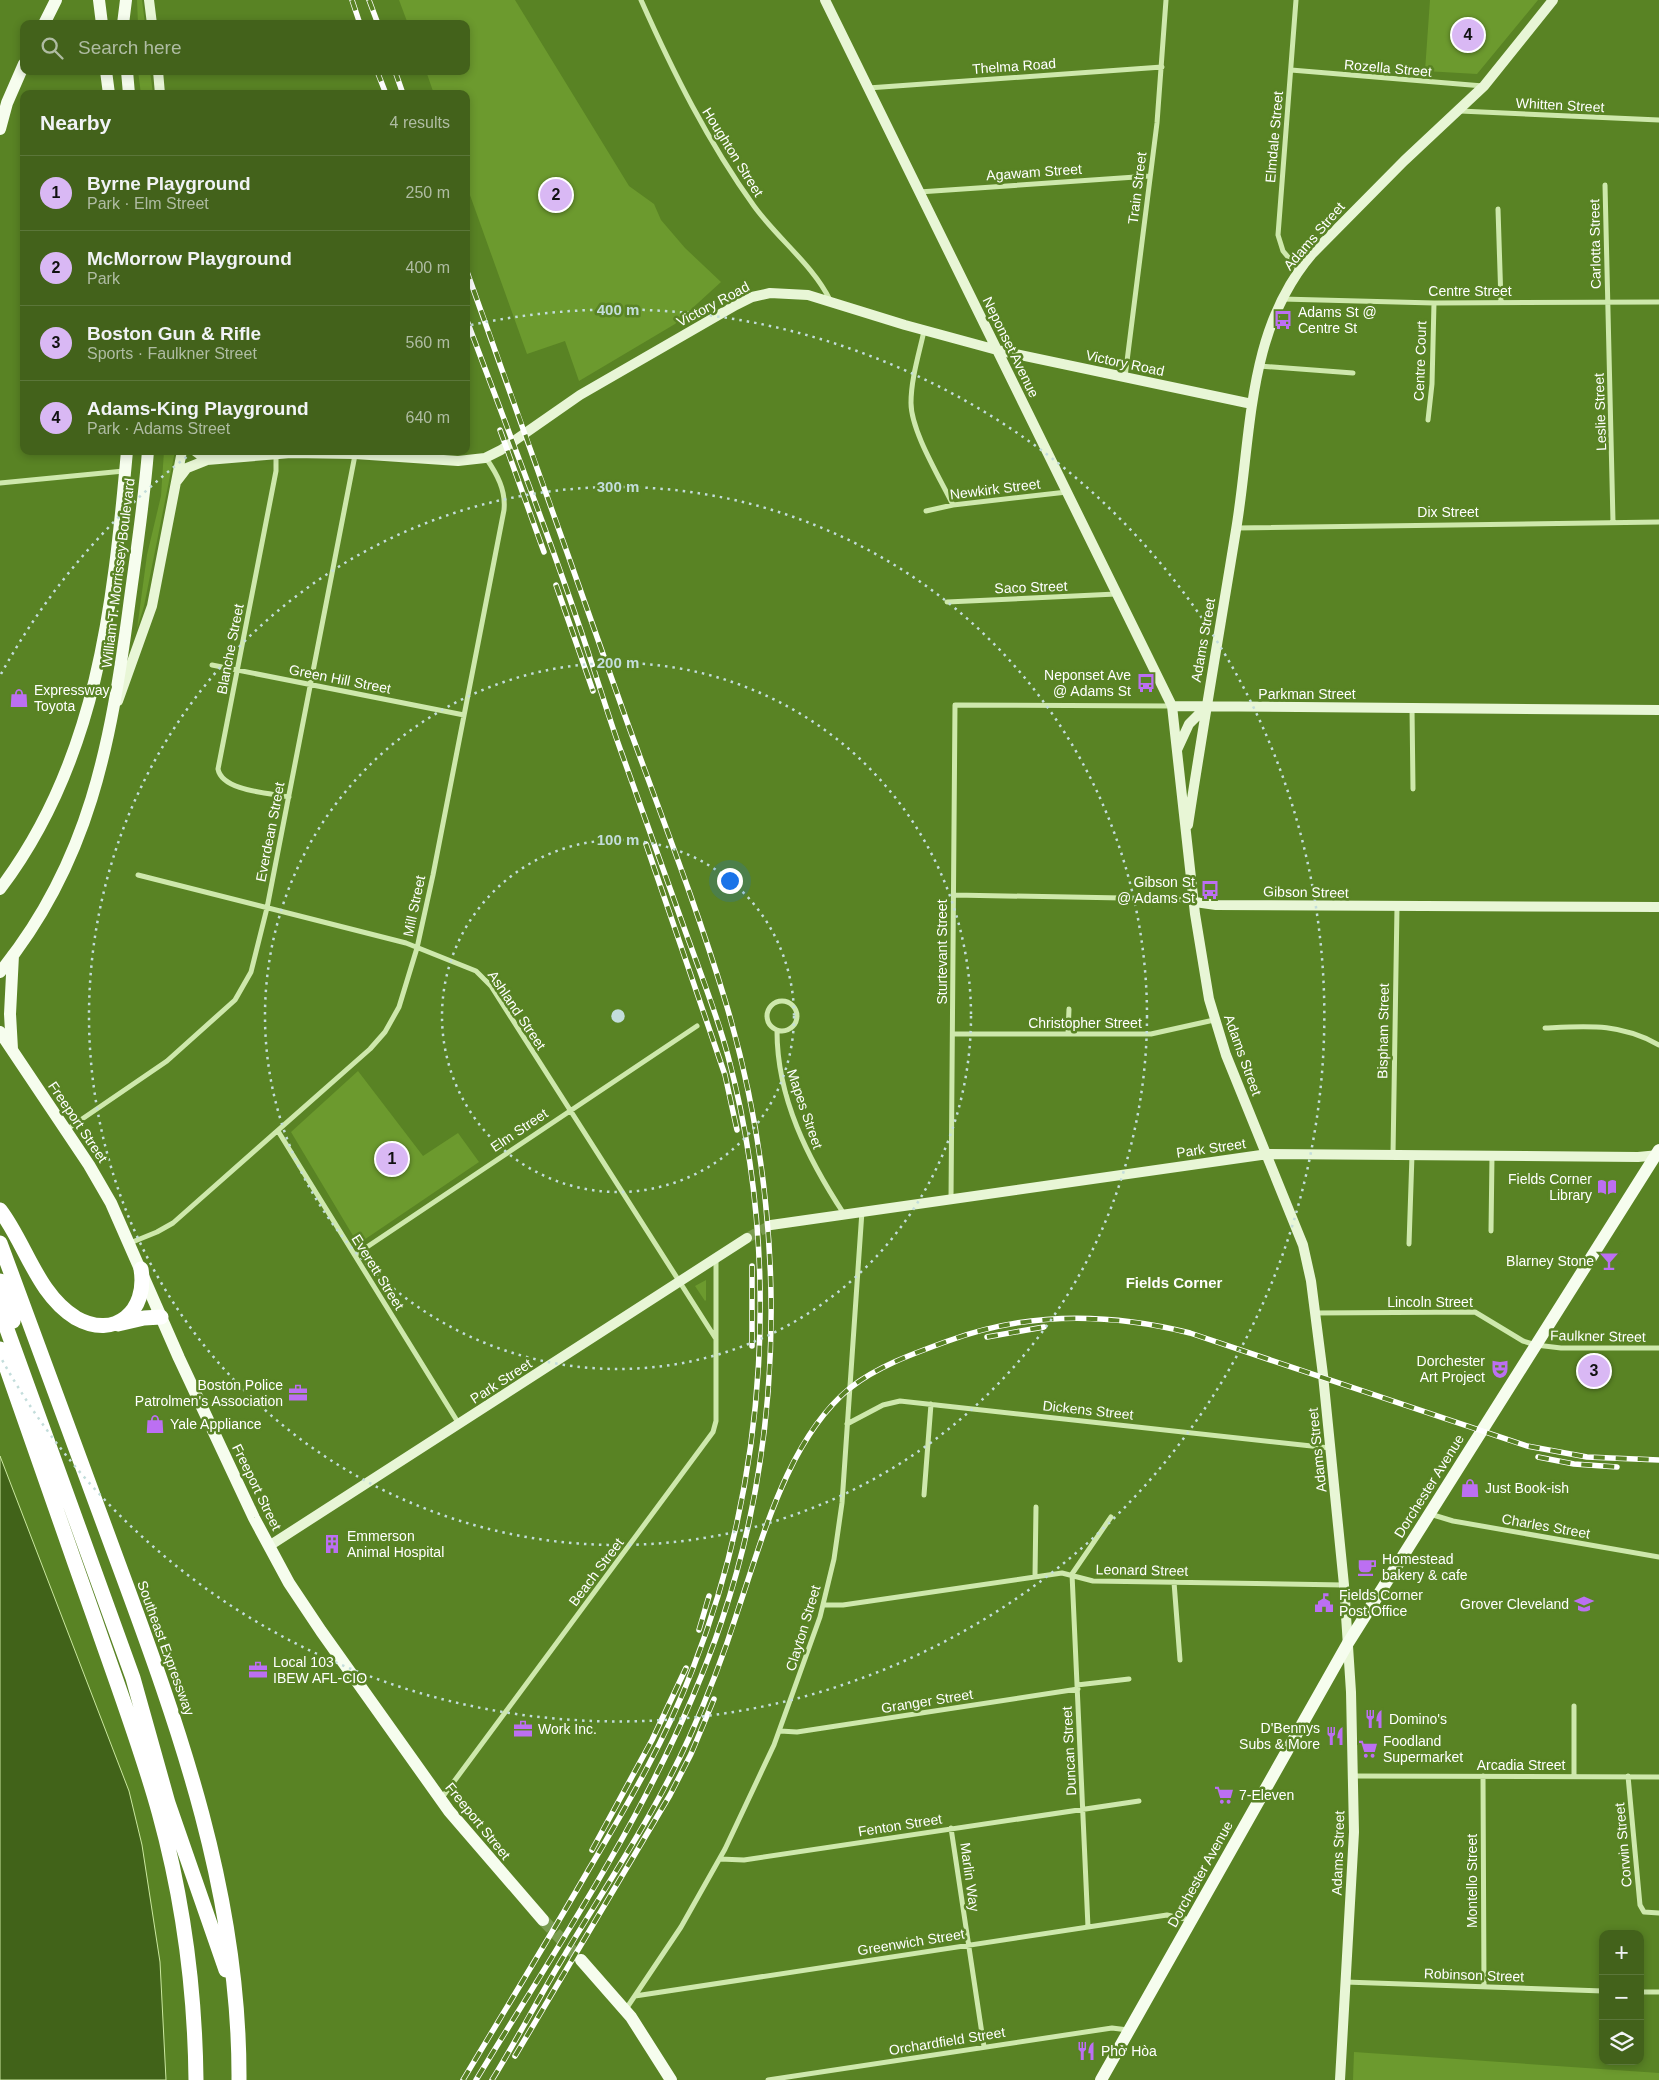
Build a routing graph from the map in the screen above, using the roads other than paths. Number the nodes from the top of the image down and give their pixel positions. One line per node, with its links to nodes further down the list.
1 (56, 0): 11 (main road)
2 (99, 0): 12 (main road)
3 (120, 0): 13 (main road)
4 (126, 0): 14 (main road)
5 (149, 0): 15 (main road)
6 (641, 0): 36 (street, Houghton Street)
7 (825, 0): 23 (main road, Neponset Avenue)
8 (1166, 0): 16 (street, Train Street)
9 (1296, 0): 17 (street, Elmdale Street)
10 (1553, 0): 22 (main road, Adams Street)
11 (46, 20)
12 (102, 20)
13 (122, 20)
14 (124, 20)
15 (152, 20)
16 (1162, 67): 23 (street, Thelma Road); 30 (street, Train Street)
17 (1291, 70): 22 (street, Rozella Street); 34 (street, Elmdale Street)
18 (20, 73): 29 (main road)
19 (106, 75): 24 (main road)
20 (128, 75): 25 (main road)
21 (158, 75): 26 (main road)
22 (1484, 86): 27 (main road, Adams Street)
23 (868, 88): 32 (main road, Neponset Avenue)
24 (108, 90)
25 (129, 90)
26 (160, 90)
27 (1460, 111): 28 (street, Whitten Street); 34 (main road, Adams Street)
28 (1659, 120)
29 (0, 128)
30 (1150, 176): 32 (street, Agawam Street); 45 (street, Train Street)
31 (1605, 185): 38 (street, Carlotta Street)
32 (919, 192): 42 (main road, Neponset Avenue)
33 (1498, 209): 37 (street)
34 (1298, 270): 35 (main road, Adams Street)
35 (1282, 299): 40 (street, Centre Street); 43 (main road, Adams Street)
36 (830, 300): 41 (main road, Victory Road); 56 (main road, Victory Road)
37 (1501, 302): 38 (street, Centre Street); 40 (street, Centre Street)
38 (1608, 302): 39 (street, Centre Street); 64 (street, Leslie Street)
39 (1659, 302)
40 (1434, 303): 47 (street, Centre Court)
41 (924, 331): 42 (main road, Victory Road); 62 (street)
42 (997, 350): 45 (main road, Victory Road); 61 (main road, Neponset Avenue)
43 (1259, 366): 44 (street); 46 (main road, Adams Street)
44 (1353, 373)
45 (1125, 378): 46 (main road, Victory Road)
46 (1252, 404): 66 (main road, Adams Street)
47 (1428, 420)
48 (127, 455): 58 (main road, William T. Morrissey Boulevard)
49 (148, 455): 78 (main road, William T. Morrissey Boulevard)
50 (181, 455): 59 (main road)
51 (201, 455): 57 (main road)
52 (264, 455): 57 (main road, Victory Road)
53 (276, 455): 70 (street, Blanche Street)
54 (355, 455): 71 (street, Everdean Street)
55 (370, 455): 56 (main road, Victory Road)
56 (486, 458): 77 (street, Mill Street)
57 (207, 460): 59 (main road, Victory Road)
58 (125, 471): 60 (street); 84 (main road, William T. Morrissey Boulevard)
59 (177, 481): 78 (main road)
60 (0, 483)
61 (1067, 492): 62 (street, Newkirk Street); 67 (main road, Neponset Avenue)
62 (953, 505): 63 (street, Newkirk Street)
63 (926, 511)
64 (1613, 522): 65 (street, Dix Street); 66 (street, Dix Street)
65 (1659, 522)
66 (1237, 528): 74 (main road, Adams Street)
67 (1116, 594): 68 (street, Saco Street); 73 (main road, Neponset Avenue)
68 (947, 602)
69 (212, 665): 70 (street, Green Hill Street)
70 (237, 670): 71 (street, Green Hill Street); 81 (street, Blanche Street)
71 (312, 685): 77 (street, Green Hill Street); 81 (street, Everdean Street)
72 (955, 705): 73 (street, Parkman Street); 85 (street, Sturtevant Street)
73 (1172, 706): 74 (main road, Parkman Street); 79 (main road, Adams Street)
74 (1206, 707): 75 (main road, Parkman Street); 79 (main road); 82 (main road, Adams Street)
75 (1412, 708): 76 (main road, Parkman Street); 80 (street)
76 (1659, 710)
77 (464, 715): 90 (street, Mill Street)
78 (113, 716): 91 (main road, William T. Morrissey Boulevard)
79 (1177, 750): 82 (main road, Adams Street)
80 (1413, 789)
81 (289, 797): 89 (street, Everdean Street)
82 (1186, 838): 86 (main road, Adams Street)
83 (138, 875): 89 (street, Ashland Street)
84 (0, 889)
85 (954, 895): 86 (street, Gibson Street); 99 (street, Sturtevant Street)
86 (1194, 902): 87 (main road, Gibson Street); 94 (main road, Adams Street)
87 (1397, 907): 88 (main road, Gibson Street); 109 (street, Bispham Street)
88 (1659, 907)
89 (267, 908): 90 (street, Ashland Street); 105 (street, Everdean Street)
90 (417, 948): 104 (street, Ashland Street); 106 (street, Mill Street)
91 (13, 954): 92 (main road, William T. Morrissey Boulevard); 103 (main road)
92 (0, 972)
93 (1069, 1009): 100 (street)
94 (1214, 1020): 100 (street, Christopher Street); 108 (main road, Adams Street)
95 (697, 1026): 104 (street, Elm Street)
96 (1544, 1028): 102 (street)
97 (777, 1031): 97 (street, Mapes Street); 115 (street, Mapes Street)
98 (0, 1032): 103 (main road, Freeport Street)
99 (953, 1034): 100 (street, Christopher Street); 112 (street, Sturtevant Street)
100 (1068, 1034)
101 (0, 1044): 103 (main road)
102 (1659, 1046)
103 (12, 1052): 105 (main road, Freeport Street)
104 (569, 1110): 122 (street, Elm Street); 126 (street, Ashland Street)
105 (66, 1130): 120 (main road, Freeport Street)
106 (278, 1131): 120 (street, Mill Street); 122 (street, Everett Street)
107 (1658, 1153): 111 (main road, Park Street); 132 (main road, Dorchester Avenue)
108 (1268, 1154): 109 (main road, Park Street); 112 (main road, Park Street); 128 (main road, Adams Street)
109 (1393, 1155): 110 (main road, Park Street)
110 (1412, 1156): 111 (main road, Park Street); 121 (street)
111 (1492, 1156): 117 (street)
112 (951, 1199): 114 (main road, Park Street)
113 (0, 1210): 130 (highway)
114 (862, 1211): 115 (main road, Park Street); 137 (street, Clayton Street)
115 (844, 1214): 116 (main road, Park Street)
116 (771, 1226)
117 (1491, 1231)
118 (747, 1238): 123 (main road, Park Street)
119 (0, 1242): 180 (highway, Southeast Expressway)
120 (130, 1243): 124 (main road, Freeport Street)
121 (1410, 1244)
122 (355, 1255): 136 (street, Everett Street)
123 (716, 1259): 126 (main road, Park Street); 131 (street, Beach Street)
124 (141, 1269): 129 (main road, Freeport Street); 130 (highway)
125 (0, 1281): 163 (highway)
126 (680, 1283): 131 (street); 136 (main road, Park Street)
127 (0, 1310): 163 (highway)
128 (1315, 1313): 132 (street, Lincoln Street); 138 (main road, Adams Street)
129 (161, 1317): 130 (highway); 143 (main road, Freeport Street)
130 (112, 1326)
131 (716, 1339): 161 (street, Beach Street)
132 (1536, 1345): 133 (street, Faulkner Street); 141 (main road, Dorchester Avenue)
133 (1659, 1348)
134 (0, 1349): 171 (highway)
135 (931, 1404): 137 (street, Dickens Street); 138 (street, Dickens Street); 139 (street)
136 (459, 1424): 143 (main road, Park Street)
137 (848, 1424): 149 (street, Clayton Street)
138 (1330, 1448): 148 (main road, Adams Street)
139 (924, 1495)
140 (1036, 1507): 146 (street)
141 (1430, 1514): 144 (street, Charles Street); 150 (main road, Dorchester Avenue)
142 (1112, 1517): 145 (street)
143 (269, 1546): 161 (main road, Freeport Street)
144 (1659, 1557)
145 (1072, 1574): 146 (street, Leonard Street); 147 (street, Leonard Street); 153 (street, Duncan Street)
146 (1035, 1576): 149 (street, Leonard Street)
147 (1174, 1582): 148 (street, Leonard Street); 151 (street)
148 (1344, 1585): 150 (main road, Adams Street)
149 (823, 1605): 155 (street, Clayton Street)
150 (1348, 1643): 156 (main road, Adams Street); 169 (main road, Dorchester Avenue)
151 (1180, 1660)
152 (1128, 1679): 153 (street, Granger Street)
153 (1077, 1687): 155 (street, Granger Street); 164 (street, Duncan Street)
154 (1574, 1706): 158 (street)
155 (780, 1731): 166 (street, Clayton Street)
156 (1353, 1776): 157 (street, Arcadia Street); 174 (main road, Adams Street)
157 (1483, 1776): 158 (street, Arcadia Street); 175 (street, Montello Street)
158 (1574, 1776): 159 (street, Arcadia Street)
159 (1628, 1776): 160 (street, Arcadia Street); 167 (street, Corwin Street)
160 (1659, 1776)
161 (441, 1800): 168 (main road, Freeport Street)
162 (1139, 1801): 164 (street, Fenton Street)
163 (168, 1803): 171 (highway); 180 (highway)
164 (1083, 1808): 165 (street, Fenton Street); 170 (street, Duncan Street)
165 (951, 1828): 166 (street, Fenton Street); 172 (street, Marlin Way)
166 (720, 1859): 179 (street, Clayton Street)
167 (1659, 1913)
168 (543, 1920)
169 (1191, 1920): 170 (street, Greenwich Street); 182 (main road, Dorchester Avenue)
170 (1088, 1927): 172 (street, Greenwich Street)
171 (184, 1932): 184 (highway)
172 (968, 1945): 179 (street, Greenwich Street); 183 (street, Marlin Way)
173 (581, 1960): 181 (main road)
174 (1345, 1982): 175 (street, Robinson Street); 189 (main road, Adams Street)
175 (1484, 1987): 176 (street, Robinson Street)
176 (1599, 1991)
177 (1644, 1992): 178 (street)
178 (1659, 1992)
179 (635, 1996): 181 (street, Clayton Street)
180 (236, 1998): 185 (highway, Southeast Expressway)
181 (625, 2009): 186 (main road)
182 (1129, 2030): 183 (street, Orchardfield Street); 188 (main road, Dorchester Avenue)
183 (984, 2047): 187 (street, Orchardfield Street)
184 (196, 2080)
185 (239, 2080)
186 (672, 2080)
187 (768, 2080)
188 (1101, 2080)
189 (1340, 2080)

